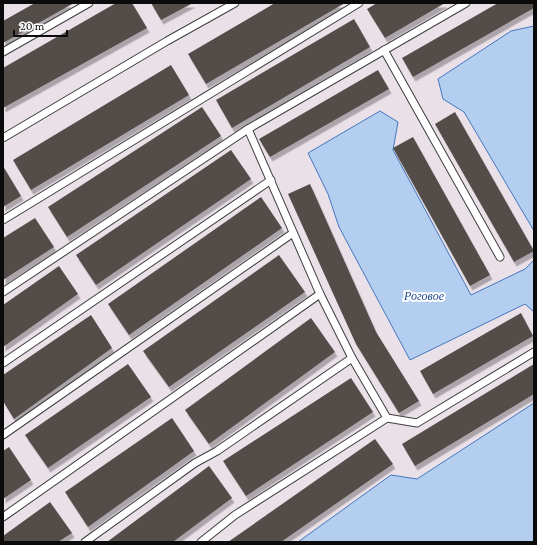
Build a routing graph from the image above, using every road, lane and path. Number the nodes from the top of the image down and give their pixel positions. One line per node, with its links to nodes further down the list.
1 (90, 3): 6 (lane)
2 (235, 3): 8 (lane)
3 (359, 3): 10 (lane)
4 (466, 3): 5 (lane)
5 (384, 50): 7 (lane); 12 (lane)
6 (3, 52)
7 (248, 129): 9 (lane); 13 (lane)
8 (3, 138)
9 (271, 180): 11 (lane); 17 (lane)
10 (3, 220)
11 (294, 233): 14 (lane); 19 (lane)
12 (500, 257)
13 (3, 292)
14 (320, 294): 16 (lane); 20 (lane)
15 (534, 352): 18 (lane)
16 (352, 358): 18 (lane); 21 (lane)
17 (3, 363)
18 (387, 418): 22 (lane)
19 (3, 435)
20 (3, 518)
21 (85, 542)
22 (201, 542)

